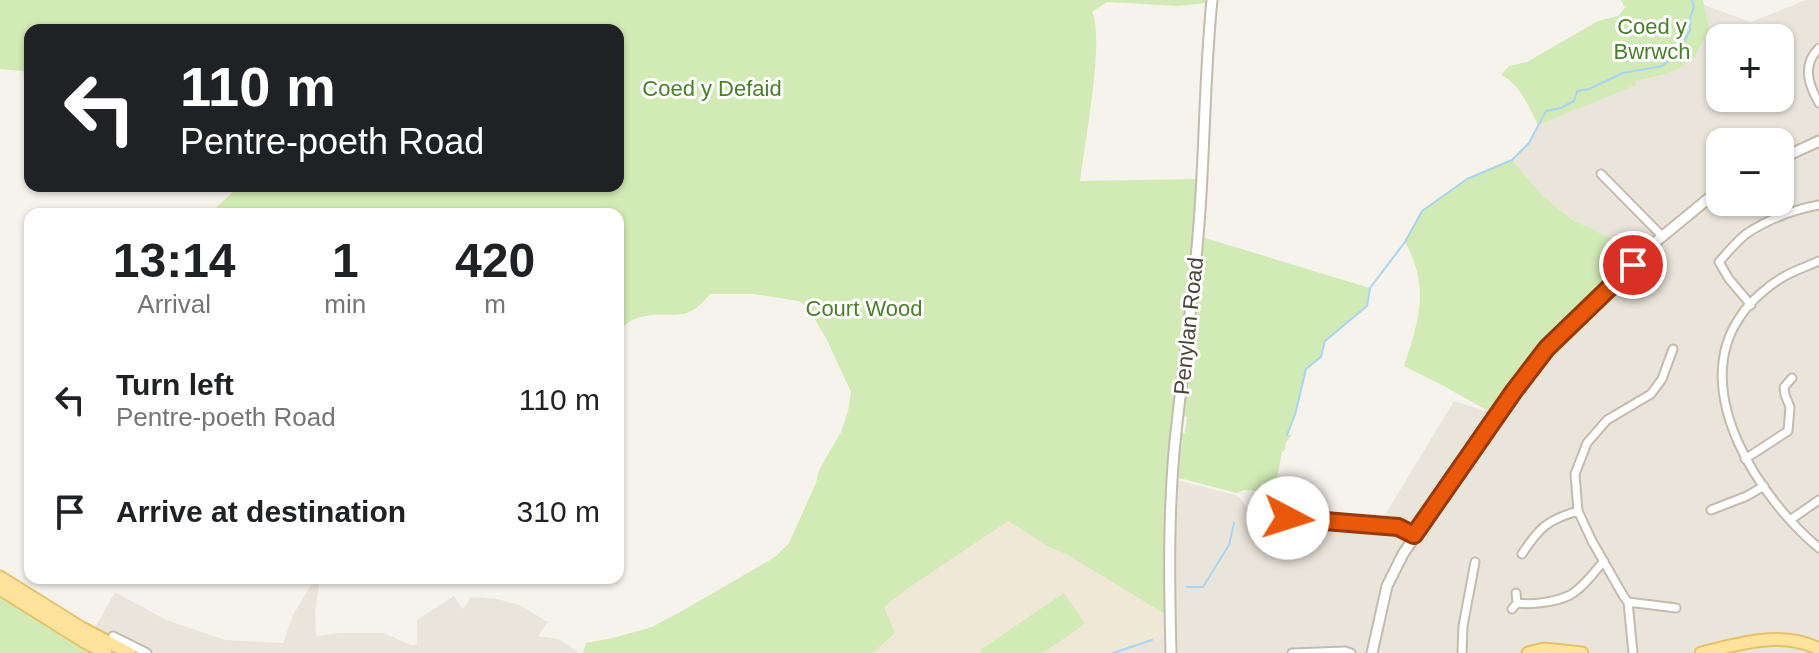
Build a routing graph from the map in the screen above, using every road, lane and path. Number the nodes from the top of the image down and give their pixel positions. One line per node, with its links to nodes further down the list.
1 (1212, 0): 37 (street, Penylan Road)
2 (1819, 48): 3 (street)
3 (1819, 103)
4 (1819, 141): 5 (street)
5 (1794, 153)
6 (1601, 174): 9 (street)
7 (1706, 200): 9 (street)
8 (1819, 205): 11 (street)
9 (1662, 236): 21 (street)
10 (1818, 264): 11 (street)
11 (1751, 305): 14 (street)
12 (1673, 349): 18 (street)
13 (1792, 378): 14 (street)
14 (1745, 459): 15 (street)
15 (1764, 486): 17 (street); 20 (street)
16 (1819, 500): 20 (street)
17 (1711, 510)
18 (1578, 511): 23 (street); 24 (street)
19 (1288, 518): 21 (street)
20 (1790, 520): 22 (street)
21 (1414, 535): 40 (street)
22 (1819, 548)
23 (1522, 554)
24 (1604, 561): 28 (street); 29 (street)
25 (1475, 562): 41 (street)
26 (0, 577): 35 (main road)
27 (0, 589): 34 (main road)
28 (1516, 593)
29 (1628, 602): 30 (street); 44 (street)
30 (1676, 608)
31 (113, 636): 36 (street)
32 (1819, 649): 45 (main road)
33 (1545, 651): 42 (main road); 43 (main road)
34 (106, 653)
35 (129, 653)
36 (147, 653)
37 (1171, 653)
38 (1292, 653): 39 (street)
39 (1351, 653)
40 (1372, 653)
41 (1462, 653)
42 (1528, 653)
43 (1582, 653)
44 (1633, 653)
45 (1701, 653)

